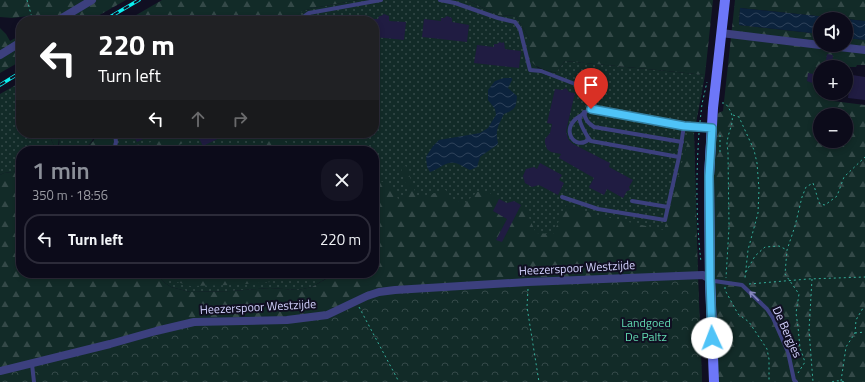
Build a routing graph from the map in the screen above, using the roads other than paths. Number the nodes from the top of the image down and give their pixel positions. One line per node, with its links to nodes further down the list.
1 (92, 0): 5 (street)
2 (381, 0): 6 (lane)
3 (440, 0): 13 (lane)
4 (725, 0): 7 (main road)
5 (65, 16)
6 (305, 16)
7 (721, 33): 8 (street); 17 (main road)
8 (813, 44)
9 (16, 45): 12 (street)
10 (853, 49): 11 (street)
11 (865, 50)
12 (0, 55)
13 (598, 110): 14 (lane); 16 (lane)
14 (584, 112): 15 (lane); 19 (lane)
15 (580, 116): 18 (lane); 18 (lane)
16 (684, 126): 17 (lane); 19 (lane)
17 (712, 128): 24 (main road)
18 (588, 139): 20 (lane)
19 (682, 142): 20 (lane)
20 (679, 157): 23 (lane)
21 (562, 197): 23 (lane)
22 (632, 201): 23 (lane)
23 (668, 207)
24 (706, 277): 25 (street, Heezerspoor Westzijde); 27 (lane, De Bergjes, one-way to 24); 29 (main road)
25 (32, 364): 26 (street, Heezerspoor Westzijde); 28 (lane)
26 (0, 371)
27 (795, 381)
28 (34, 382)
29 (714, 382)

